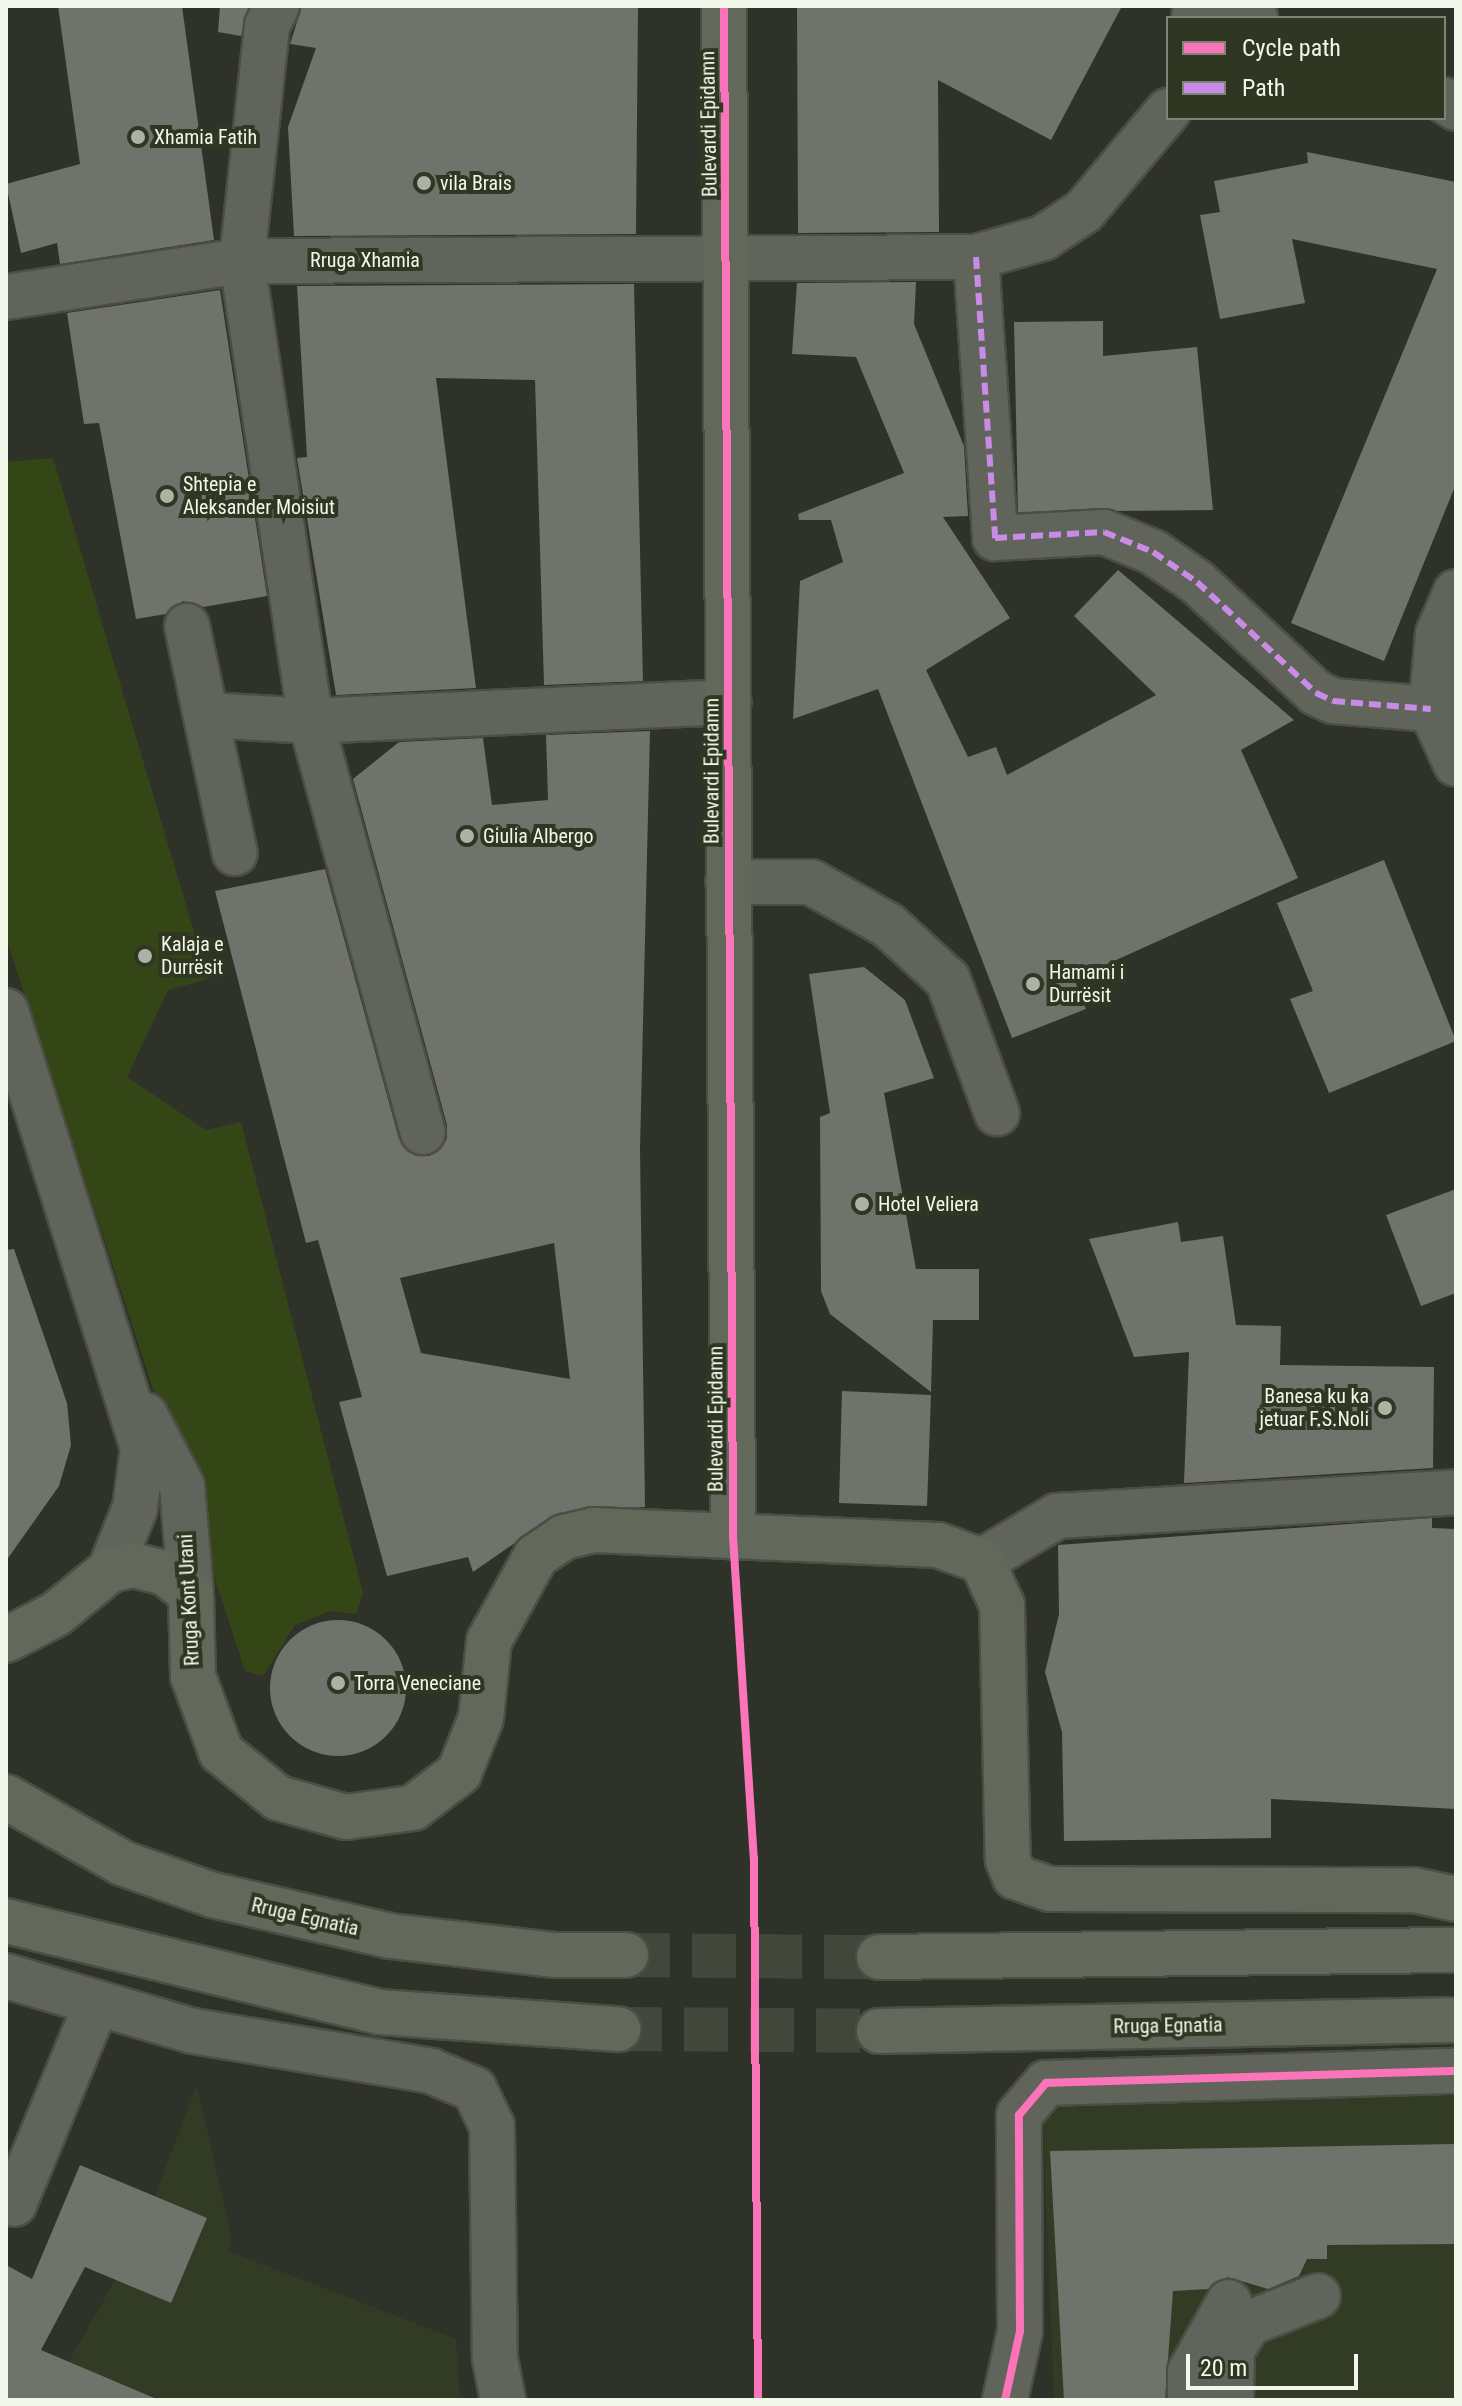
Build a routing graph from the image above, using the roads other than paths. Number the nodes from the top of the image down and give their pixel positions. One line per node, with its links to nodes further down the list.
1 (277, 6): 8 (street)
2 (724, 6): 7 (main road, Bulevardi Epidamn)
3 (1228, 6): 4 (street)
4 (1250, 16)
5 (1166, 113): 6 (street, Rruga Xhamia)
6 (976, 257): 7 (street, Rruga Xhamia); 13 (street)
7 (727, 259): 8 (street, Rruga Xhamia); 12 (main road, Bulevardi Epidamn)
8 (242, 261): 9 (street, Rruga Xhamia); 15 (street)
9 (6, 297)
10 (1456, 592): 13 (street)
11 (187, 626): 14 (street)
12 (729, 702): 15 (street); 18 (main road, Bulevardi Epidamn)
13 (1431, 709): 16 (street)
14 (207, 715): 15 (street); 17 (street)
15 (311, 721): 21 (street)
16 (1456, 764)
17 (235, 853)
18 (728, 882): 20 (street); 24 (main road, Bulevardi Epidamn)
19 (6, 1011): 22 (street, Rruga Kont Urani)
20 (997, 1113)
21 (423, 1132)
22 (124, 1373): 26 (street, Rruga Kont Urani); 27 (street, Rruga Kont Urani)
23 (1456, 1492): 25 (street)
24 (733, 1537): 25 (main road, Rruga Kont Urani); 27 (main road, Rruga Kont Urani)
25 (982, 1561): 32 (main road)
26 (110, 1570): 27 (main road); 28 (main road)
27 (191, 1593)
28 (56, 1614): 29 (main road); 30 (main road)
29 (6, 1615)
30 (6, 1640)
31 (6, 1797): 35 (main road, Rruga Egnatia)
32 (1456, 1899)
33 (6, 1921): 40 (main road)
34 (1456, 1950): 36 (main road)
35 (626, 1955)
36 (879, 1957)
37 (6, 1976): 38 (street)
38 (97, 2003): 43 (street); 46 (street)
39 (1456, 2020): 41 (main road, Rruga Egnatia)
40 (618, 2029)
41 (879, 2031)
42 (1456, 2071): 47 (street)
43 (14, 2204)
44 (1318, 2296): 49 (street)
45 (1229, 2302): 48 (street)
46 (503, 2400)
47 (1005, 2400)
48 (1190, 2400)
49 (1231, 2400)

